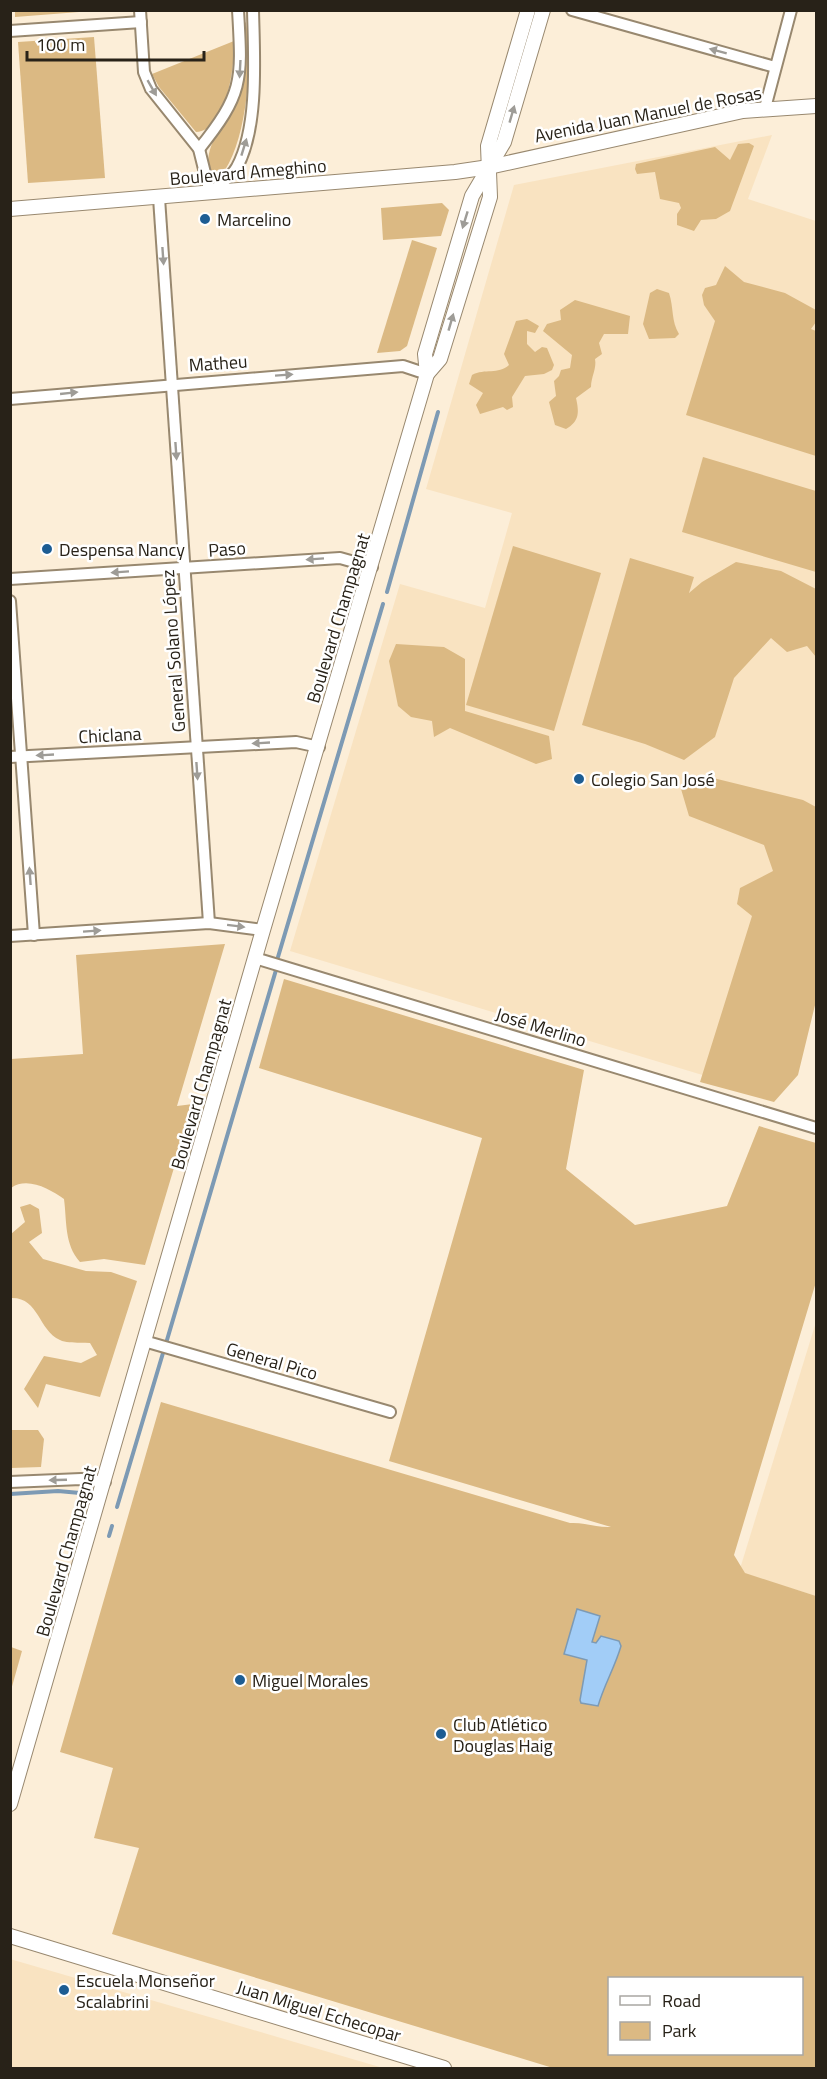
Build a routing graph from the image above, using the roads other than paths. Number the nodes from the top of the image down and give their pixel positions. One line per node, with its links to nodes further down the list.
1 (238, 10): 12 (street, one-way to 12)
2 (253, 10): 14 (street, one-way to 2)
3 (528, 10): 13 (main road)
4 (543, 10): 13 (main road, Boulevard Champagnat, one-way to 4)
5 (572, 10): 9 (street, one-way to 5)
6 (791, 10): 9 (street)
7 (141, 16): 8 (street); 12 (street, one-way to 12)
8 (10, 31)
9 (775, 67): 11 (street)
10 (816, 106): 11 (main road, Avenida Juan Manuel de Rosas)
11 (765, 108): 13 (main road, Avenida Juan Manuel de Rosas)
12 (199, 149): 14 (street)
13 (489, 167): 14 (main road, Boulevard Ameghino); 17 (main road, Boulevard Champagnat)
14 (210, 193): 15 (main road, Boulevard Ameghino)
15 (159, 198): 16 (main road, Boulevard Ameghino); 18 (street, General Solano López, one-way to 18)
16 (10, 208)
17 (428, 374): 18 (street, Matheu, one-way to 17); 20 (main road, Boulevard Champagnat)
18 (172, 383): 19 (street, Matheu, one-way to 18); 21 (street, General Solano López, one-way to 21)
19 (10, 399)
20 (372, 567): 21 (street, Paso, one-way to 21); 25 (main road, Boulevard Champagnat)
21 (184, 568): 22 (street, Paso, one-way to 22); 24 (street, General Solano López)
22 (10, 579)
23 (10, 601): 26 (street)
24 (195, 747): 25 (street, Chiclana, one-way to 24); 26 (street, Chiclana, one-way to 26); 28 (street, General Solano López, one-way to 28)
25 (318, 747): 29 (main road, Boulevard Champagnat)
26 (22, 757): 27 (street, Chiclana); 30 (street, one-way to 26)
27 (10, 758)
28 (209, 923): 29 (street, one-way to 29); 30 (street, one-way to 28)
29 (263, 930): 32 (main road, Boulevard Champagnat)
30 (34, 935): 31 (street)
31 (10, 936)
32 (255, 958): 33 (street, José Merlino); 34 (main road, Boulevard Champagnat)
33 (816, 1128)
34 (144, 1341): 35 (street, General Pico); 37 (main road, Boulevard Champagnat)
35 (390, 1412)
36 (10, 1482): 37 (street, one-way to 36)
37 (105, 1482): 38 (main road, Boulevard Champagnat)
38 (10, 1804)
39 (10, 1936): 40 (main road, Juan Miguel Echecopar)
40 (444, 2068)

